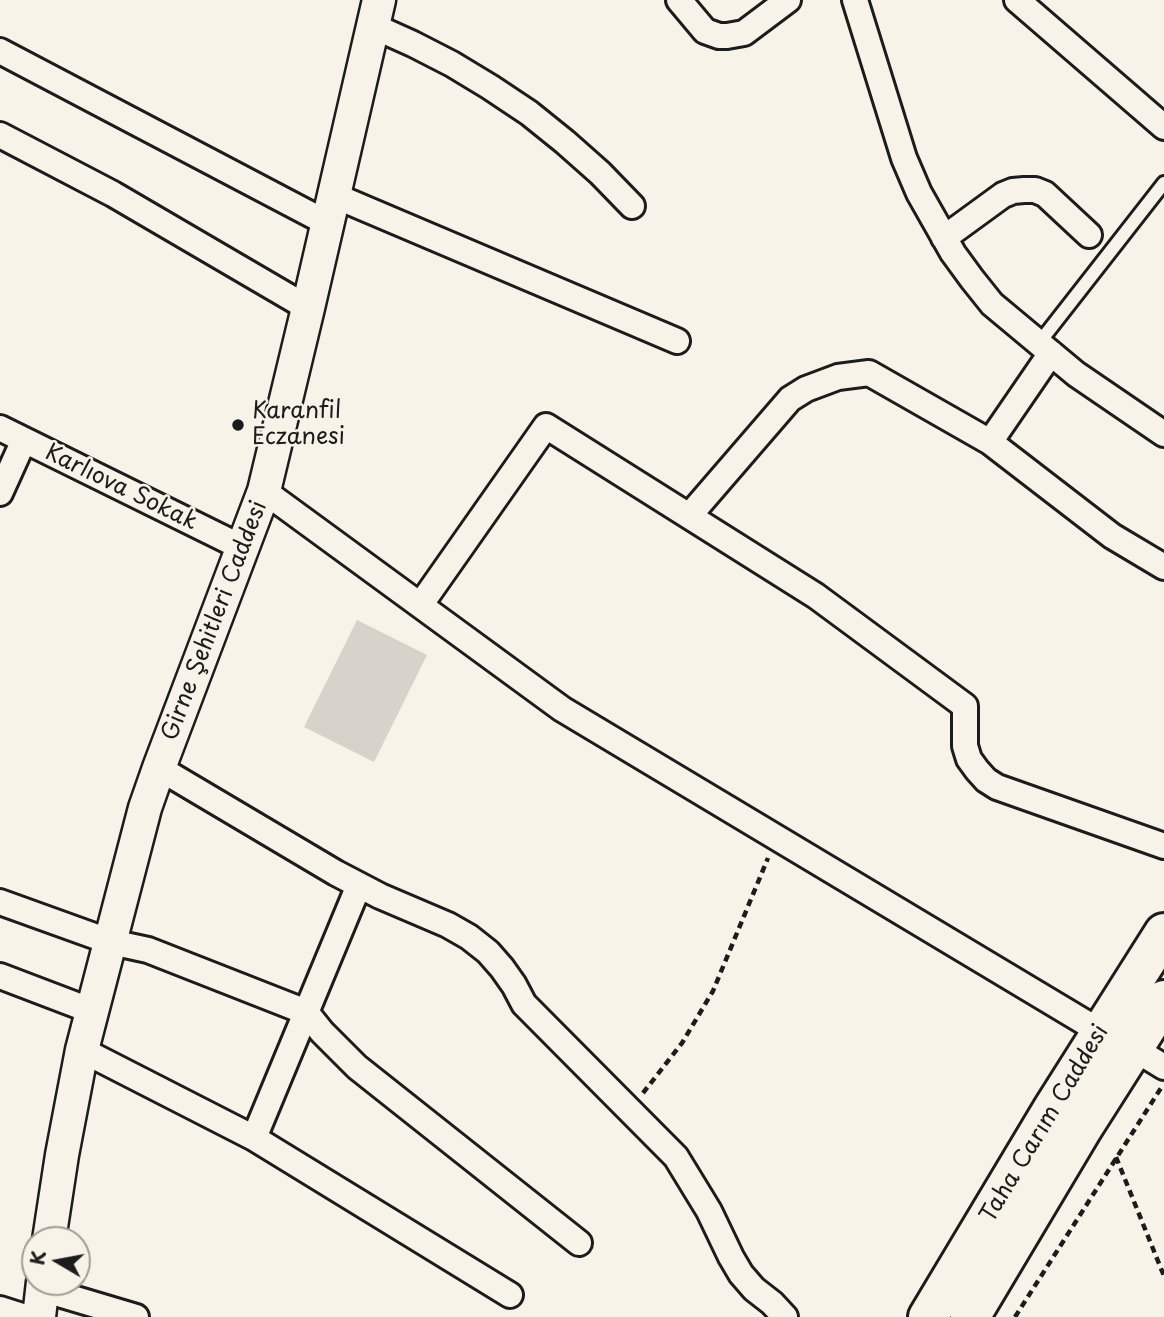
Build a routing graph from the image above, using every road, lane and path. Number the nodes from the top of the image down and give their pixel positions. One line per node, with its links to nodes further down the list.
1 (679, 0): 2 (street)
2 (788, 0)
3 (855, 0): 13 (street)
4 (1017, 0): 7 (street)
5 (374, 8): 10 (street); 11 (street, Girne Şehitleri Caddesi)
6 (0, 51): 11 (street)
7 (1164, 127)
8 (0, 135): 14 (street)
9 (1164, 183): 16 (lane)
10 (632, 206)
11 (330, 209): 14 (street, Girne Şehitleri Caddesi); 15 (street)
12 (1089, 236): 13 (street)
13 (943, 238): 16 (street)
14 (308, 308): 21 (street, Girne Şehitleri Caddesi)
15 (677, 341)
16 (1045, 348): 18 (street); 20 (street)
17 (0, 428): 19 (street, Karlıova Sokak)
18 (1164, 434)
19 (24, 440): 22 (street); 24 (street, Karlıova Sokak)
20 (990, 442): 23 (street); 25 (street)
21 (264, 491): 24 (street, Girne Şehitleri Caddesi); 26 (street)
22 (0, 493)
23 (689, 516): 26 (street); 29 (street)
24 (243, 548): 27 (street, Girne Şehitleri Caddesi)
25 (1164, 567)
26 (421, 604): 28 (street)
27 (159, 768): 30 (street); 33 (street, Girne Şehitleri Caddesi)
28 (777, 837): 38 (street); 41 (path)
29 (1164, 846)
30 (359, 886): 37 (street); 41 (street)
31 (0, 902): 33 (street)
32 (1164, 933): 38 (main road, Taha Carım Caddesi)
33 (111, 942): 36 (street, Girne Şehitleri Caddesi); 37 (street)
34 (0, 976): 36 (street)
35 (1164, 1000): 38 (main road, Taha Carım Caddesi)
36 (92, 1011): 39 (street, Girne Şehitleri Caddesi)
37 (306, 1012): 42 (street); 45 (street)
38 (1133, 1049): 53 (main road, Taha Carım Caddesi); 54 (main road, Taha Carım Caddesi)
39 (82, 1050): 42 (street); 44 (street, Girne Şehitleri Caddesi)
40 (1164, 1084): 43 (path)
41 (628, 1109): 52 (street)
42 (254, 1138): 47 (street)
43 (1116, 1156): 46 (path); 55 (path)
44 (51, 1226)
45 (579, 1243)
46 (1164, 1276)
47 (510, 1294)
48 (42, 1296): 51 (street)
49 (0, 1309): 50 (street)
50 (25, 1317)
51 (136, 1317)
52 (785, 1317)
53 (928, 1317)
54 (970, 1317)
55 (1014, 1317)

